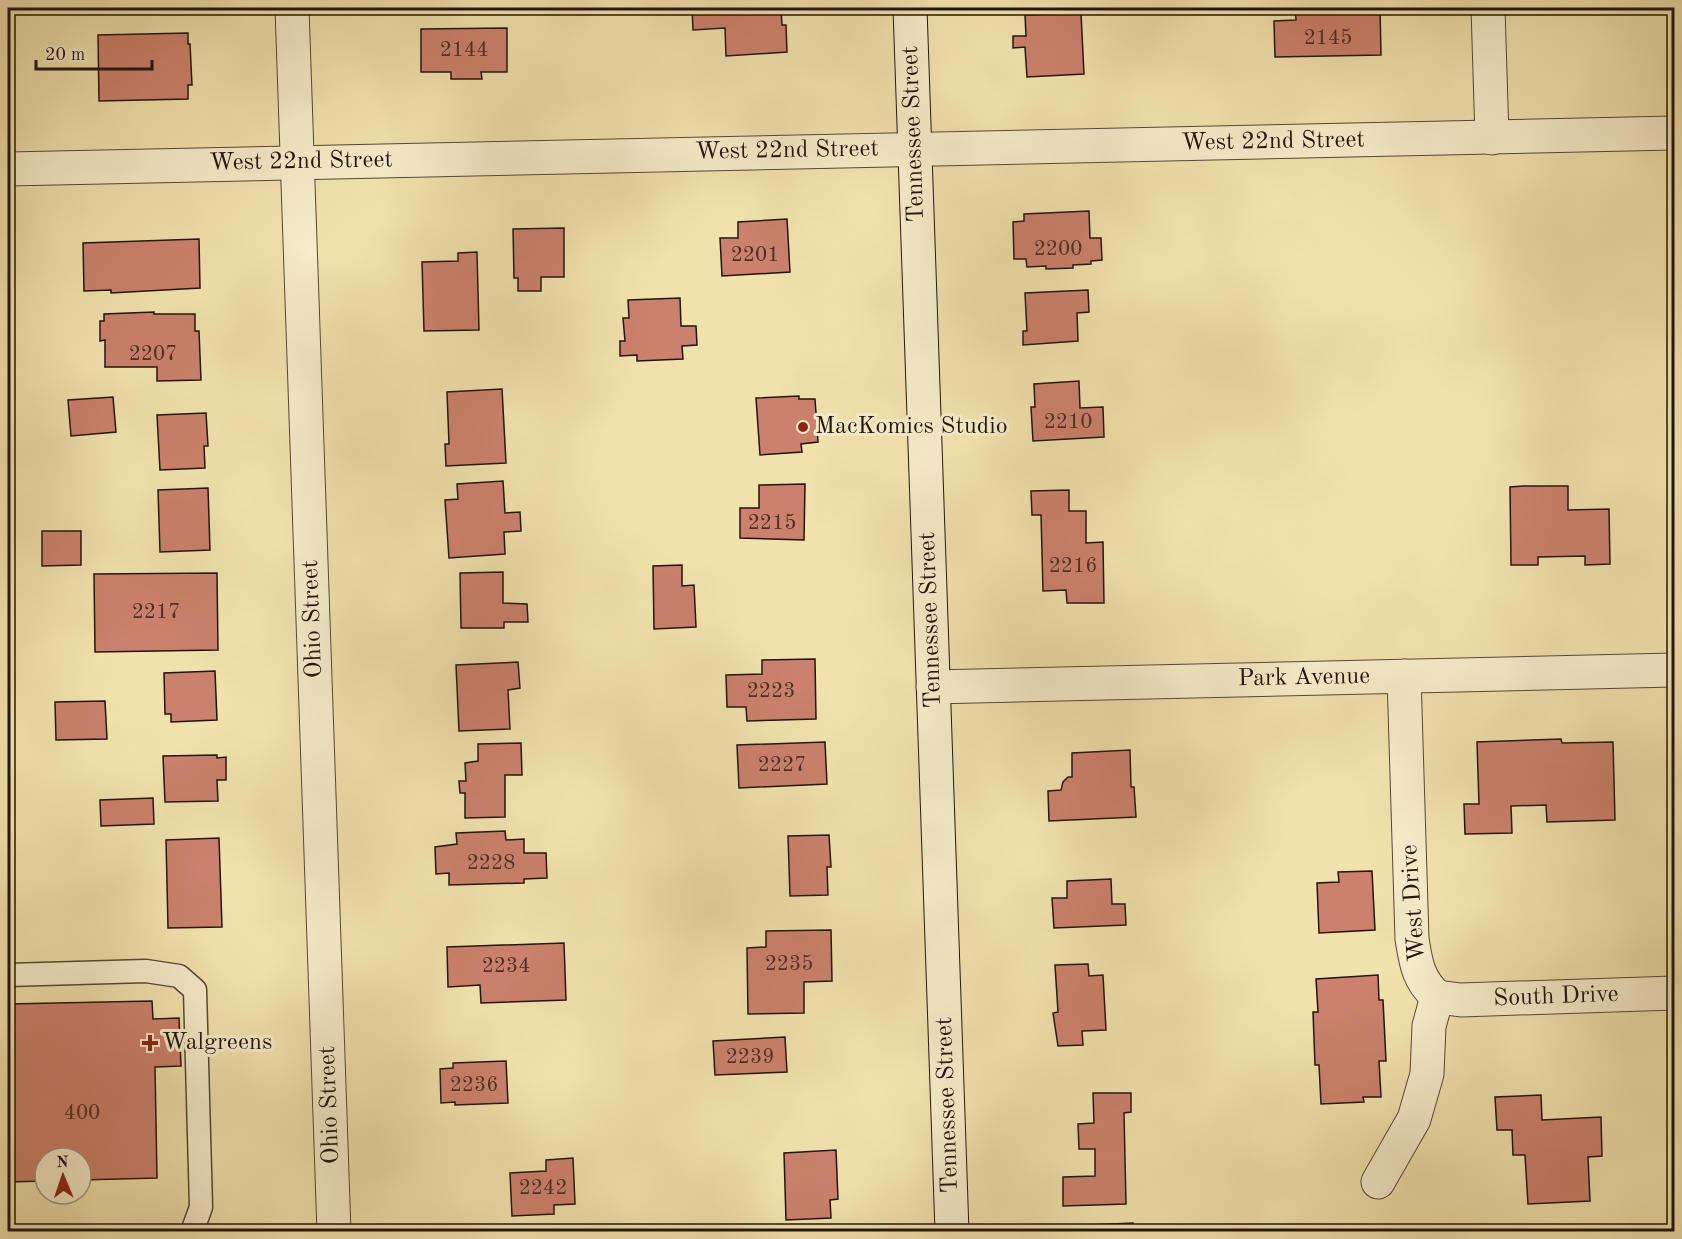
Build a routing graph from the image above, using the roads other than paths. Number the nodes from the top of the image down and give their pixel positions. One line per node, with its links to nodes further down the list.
1 (292, 8): 7 (street, Ohio Street)
2 (910, 8): 6 (street, Tennessee Street)
3 (1488, 8): 5 (street)
4 (1674, 133): 5 (street, West 22nd Street)
5 (1492, 138): 6 (street, West 22nd Street)
6 (914, 148): 7 (street, West 22nd Street); 11 (street, Tennessee Street)
7 (298, 162): 8 (street, West 22nd Street); 17 (street, Ohio Street)
8 (8, 169)
9 (1674, 670): 10 (street, Park Avenue)
10 (1404, 676): 11 (street, Park Avenue); 14 (street, West Drive)
11 (933, 687): 18 (street, Tennessee Street)
12 (8, 975): 16 (lane)
13 (1674, 993): 14 (street, South Drive)
14 (1437, 997): 15 (street)
15 (1378, 1182)
16 (192, 1232)
17 (334, 1232)
18 (952, 1232)

